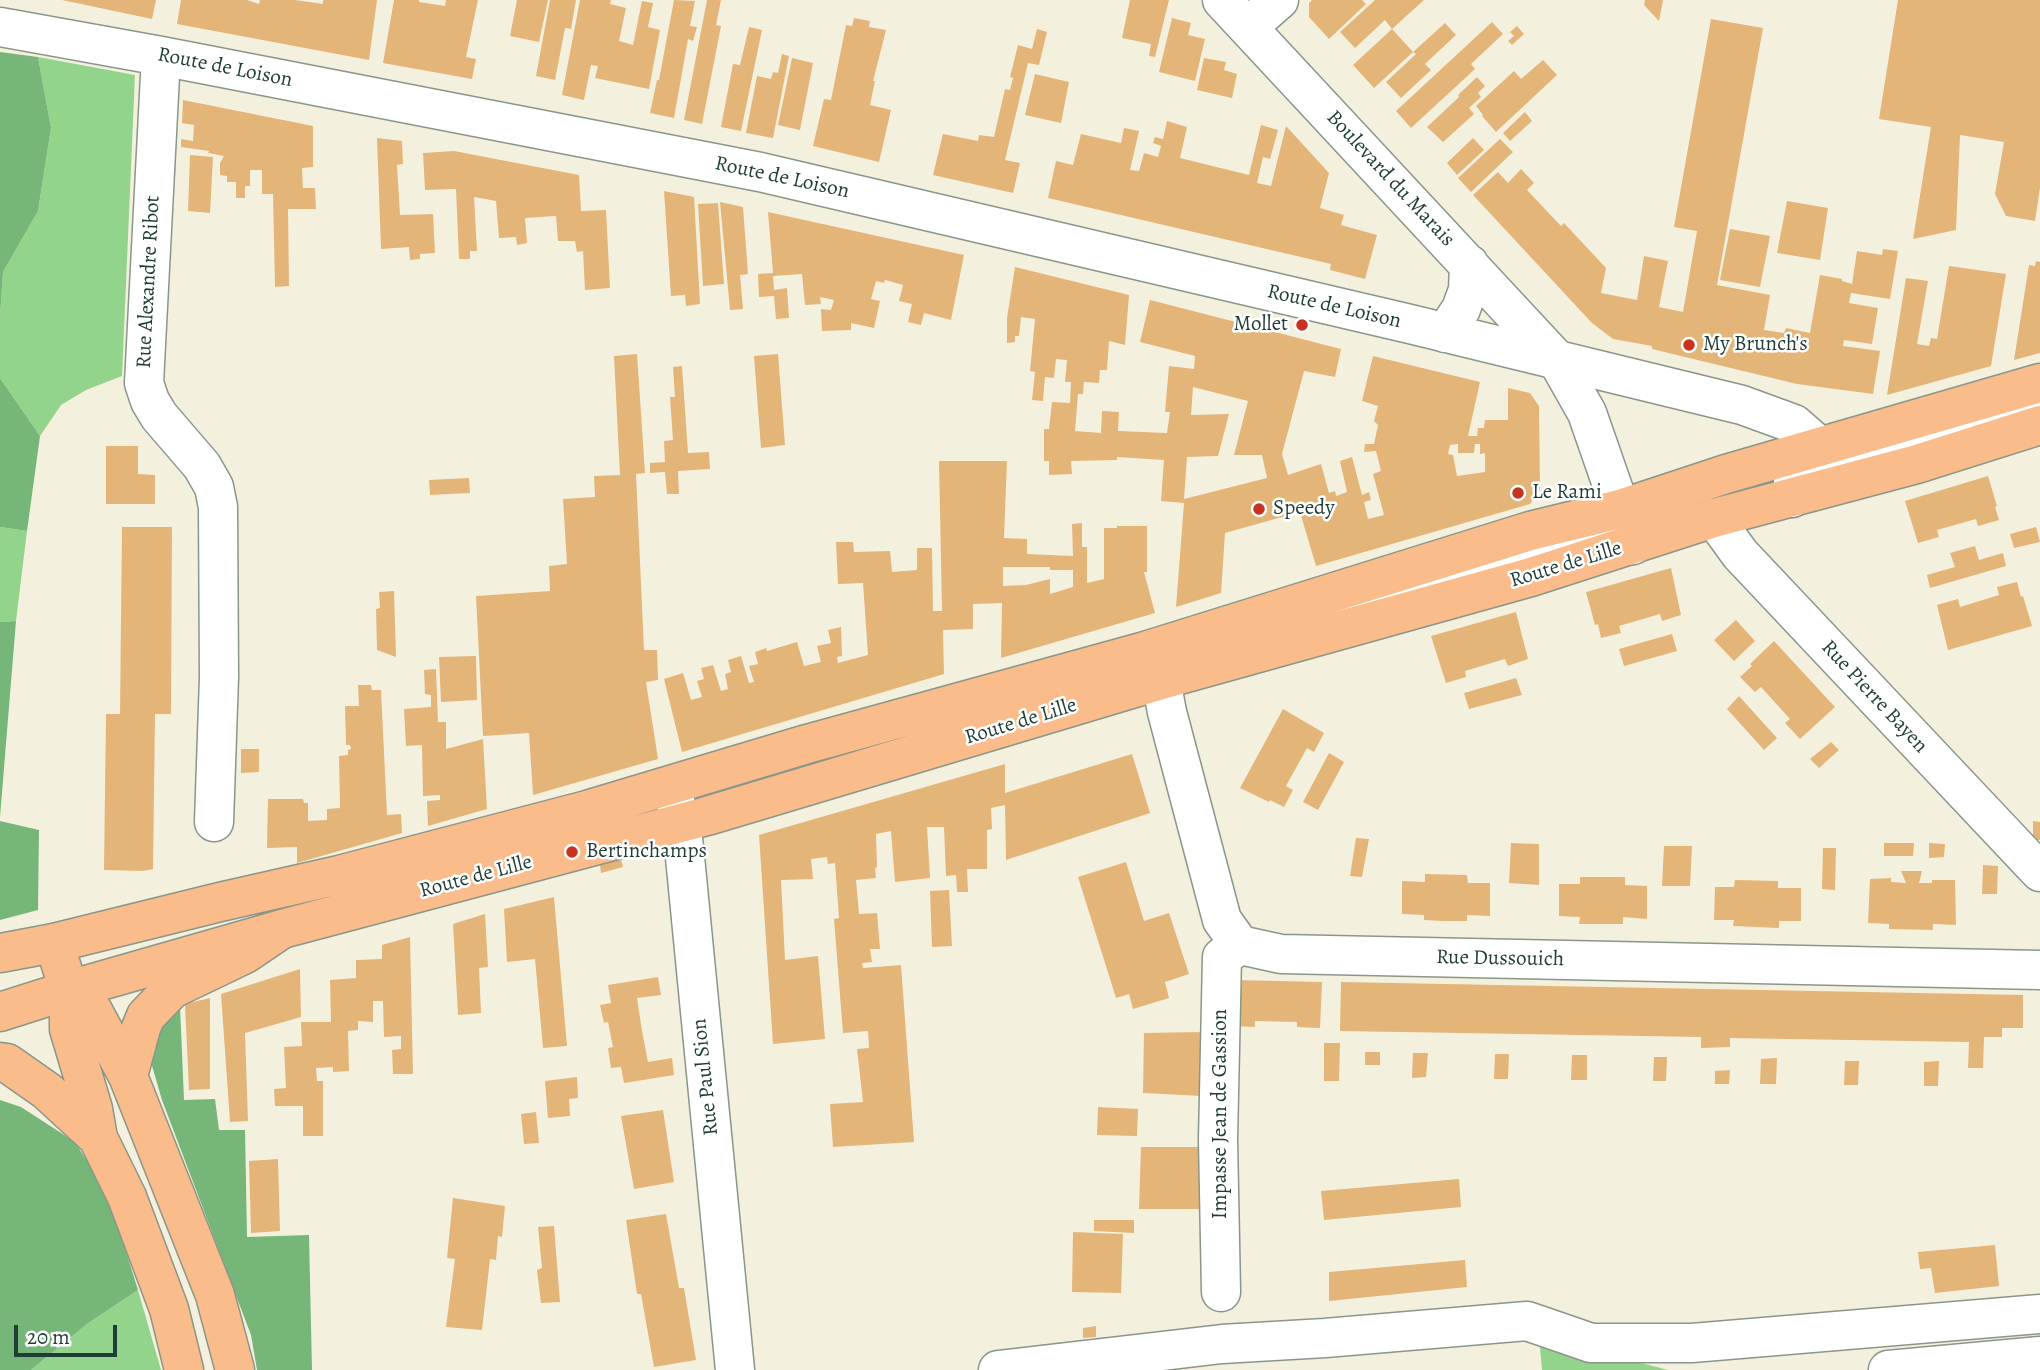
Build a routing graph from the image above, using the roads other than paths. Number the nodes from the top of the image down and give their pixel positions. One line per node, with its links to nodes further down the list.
1 (1222, 0): 4 (street, Boulevard du Marais)
2 (1279, 0): 4 (street)
3 (0, 26): 5 (street, Route de Loison)
4 (1248, 27): 6 (street, Boulevard du Marais)
5 (161, 56): 7 (street, Route de Loison); 19 (street, Rue Alexandre Ribot)
6 (1469, 264): 7 (street); 8 (street, Boulevard du Marais)
7 (1445, 333): 8 (street, Route de Loison)
8 (1557, 360): 12 (street, Route de Loison); 13 (street)
9 (2040, 383): 12 (main road, Route de Lille)
10 (2040, 404): 12 (street)
11 (2040, 425): 12 (main road, Route de Lille)
12 (1809, 472): 13 (main road, Route de Lille); 14 (main road, Route de Lille)
13 (1619, 509): 15 (street); 17 (main road, Route de Lille)
14 (1714, 518): 15 (main road, Route de Lille); 21 (street, Rue Pierre Bayen)
15 (1633, 545): 16 (main road, Route de Lille); 18 (street)
16 (1161, 680): 18 (main road, Route de Lille); 24 (street)
17 (671, 785): 20 (street, Rue Paul Sion); 23 (main road, Route de Lille)
18 (742, 806): 20 (main road, Route de Lille)
19 (214, 822)
20 (681, 822): 22 (main road, Route de Lille); 37 (street, Rue Paul Sion)
21 (2040, 872)
22 (282, 929): 27 (main road, Route de Lille); 30 (main road)
23 (54, 943): 25 (main road, Route de Lille); 27 (main road)
24 (1240, 945): 26 (street, Rue Dussouich); 32 (street, Impasse Jean de Gassion)
25 (0, 953)
26 (2040, 970)
27 (69, 990): 28 (main road, Route de Lille); 30 (main road); 31 (main road)
28 (0, 1012)
29 (0, 1062): 31 (main road)
30 (128, 1076): 36 (main road)
31 (98, 1138): 35 (main road)
32 (1221, 1292)
33 (2040, 1314): 38 (street)
34 (2040, 1356): 39 (street)
35 (184, 1370)
36 (235, 1370)
37 (735, 1370)
38 (998, 1370)
39 (1888, 1370)

